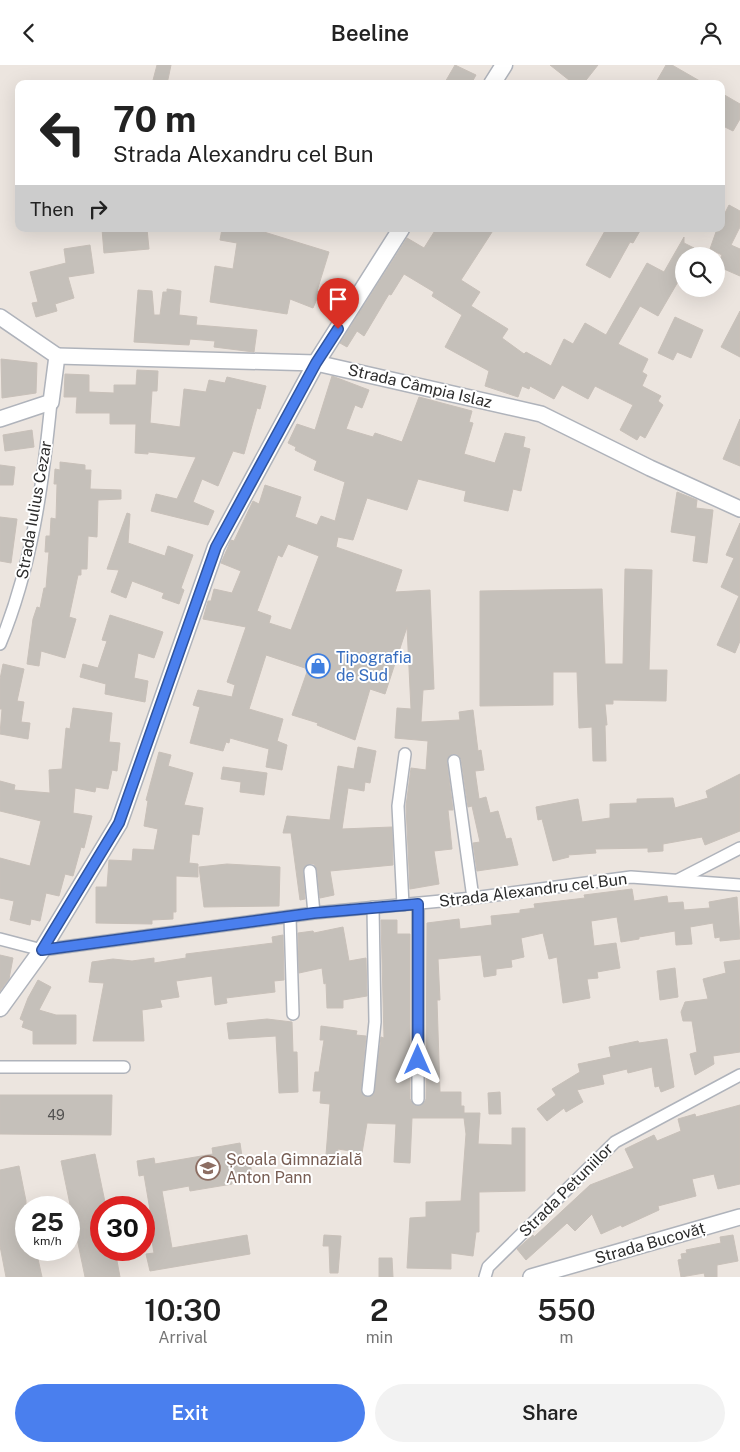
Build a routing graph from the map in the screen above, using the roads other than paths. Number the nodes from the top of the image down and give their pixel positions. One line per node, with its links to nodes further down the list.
1 (504, 65): 2 (main road)
2 (495, 80)
3 (399, 232): 6 (main road)
4 (0, 317): 5 (street)
5 (57, 356): 6 (street, Strada Câmpia Islaz); 7 (street)
6 (316, 363): 9 (street, Strada Câmpia Islaz); 24 (main road)
7 (50, 402): 8 (street); 10 (street, Strada Iulius Cezar)
8 (0, 419)
9 (740, 509)
10 (0, 644)
11 (405, 754): 19 (street)
12 (454, 761): 17 (street)
13 (740, 848): 15 (street)
14 (310, 871): 21 (street)
15 (678, 881): 16 (street, Strada Alexandru cel Bun); 17 (street, Strada Alexandru cel Bun)
16 (740, 885)
17 (473, 898): 18 (street, Strada Alexandru cel Bun)
18 (418, 904): 19 (street, Strada Alexandru cel Bun); 31 (street)
19 (403, 905): 20 (street, Strada Alexandru cel Bun)
20 (373, 907): 21 (street, Strada Alexandru cel Bun); 30 (street)
21 (314, 913): 22 (street, Strada Alexandru cel Bun)
22 (290, 917): 24 (street, Strada Alexandru cel Bun); 26 (street)
23 (0, 939): 24 (street, Strada Alexandru cel Bun)
24 (42, 950): 25 (main road)
25 (0, 1008)
26 (293, 1014)
27 (0, 1067): 28 (street)
28 (124, 1067)
29 (740, 1075): 33 (street, Strada Petuniilor)
30 (368, 1090)
31 (418, 1099)
32 (740, 1217): 34 (street, Strada Bucovăț)
33 (485, 1277)
34 (531, 1277)

